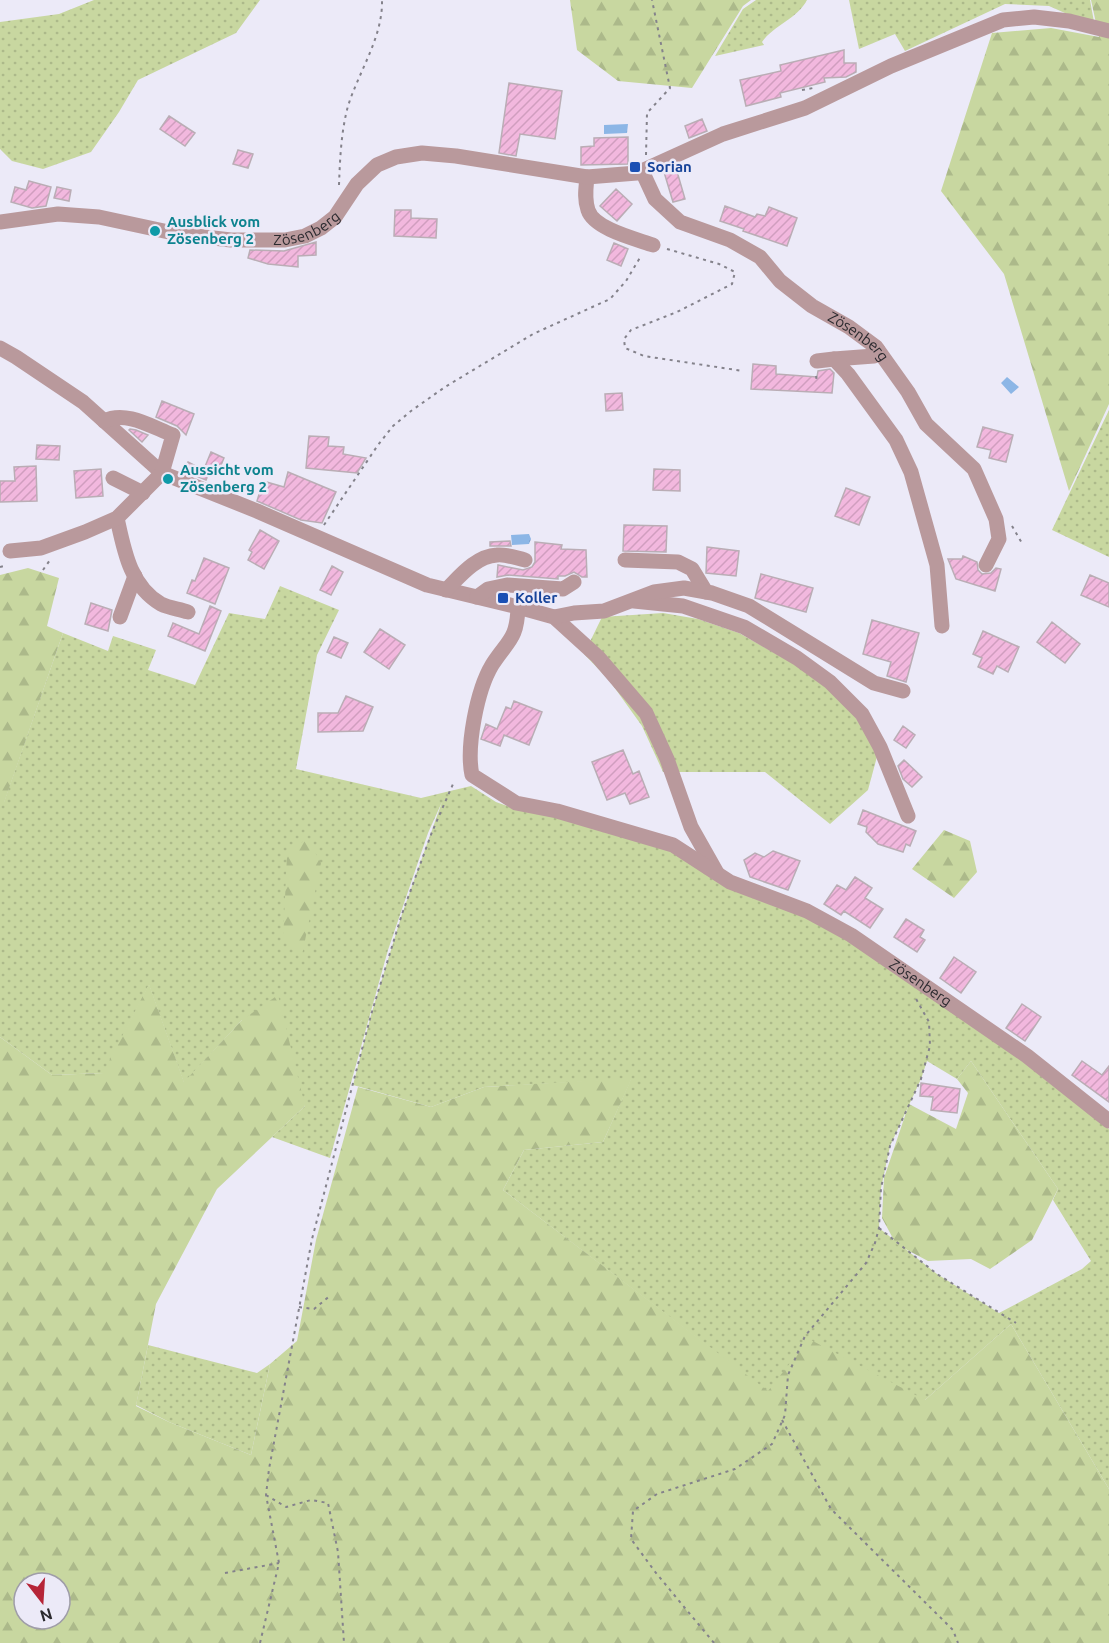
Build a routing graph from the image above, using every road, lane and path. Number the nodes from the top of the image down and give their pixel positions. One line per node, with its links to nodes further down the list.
1 (382, 0): 6 (path)
2 (652, 0): 4 (path)
3 (1109, 31): 4 (street, Zösenberg)
4 (644, 170): 5 (street, Zösenberg); 10 (street, Zösenberg)
5 (587, 177): 7 (street, Zösenberg); 8 (street)
6 (338, 190)
7 (0, 222)
8 (651, 244): 13 (path); 19 (path)
9 (0, 348): 14 (street)
10 (878, 350): 11 (street); 23 (street, Zösenberg)
11 (834, 359): 12 (street, Zösenberg); 34 (street, Zösenberg)
12 (818, 361)
13 (743, 371)
14 (104, 421): 15 (street); 15 (street)
15 (162, 473): 17 (street); 19 (street)
16 (113, 478): 17 (street)
17 (143, 493): 18 (street)
18 (117, 518): 20 (street); 24 (street)
19 (317, 537): 26 (street)
20 (10, 551)
21 (525, 560): 26 (street)
22 (626, 560): 27 (street)
23 (986, 565)
24 (135, 576): 31 (street); 32 (street)
25 (574, 582): 28 (street)
26 (446, 590): 28 (street)
27 (705, 592): 29 (street); 35 (street)
28 (477, 597): 30 (street)
29 (631, 601): 33 (street); 37 (street)
30 (519, 607): 33 (street); 39 (street, Zösenberg)
31 (188, 612)
32 (120, 617)
33 (554, 617): 38 (street)
34 (942, 626)
35 (903, 691)
36 (453, 783): 45 (path)
37 (908, 816)
38 (691, 827): 39 (street); 40 (street)
39 (673, 845): 40 (street, Zösenberg)
40 (717, 873): 42 (street, Zösenberg)
41 (910, 990): 43 (path)
42 (1109, 1121)
43 (879, 1228): 46 (path); 47 (path)
44 (331, 1295): 45 (path)
45 (299, 1306): 48 (path)
46 (1016, 1323)
47 (782, 1420): 53 (path); 54 (path)
48 (266, 1495): 49 (path); 52 (path)
49 (279, 1563): 50 (path); 51 (path)
50 (225, 1573)
51 (260, 1643)
52 (344, 1643)
53 (714, 1643)
54 (958, 1643)

